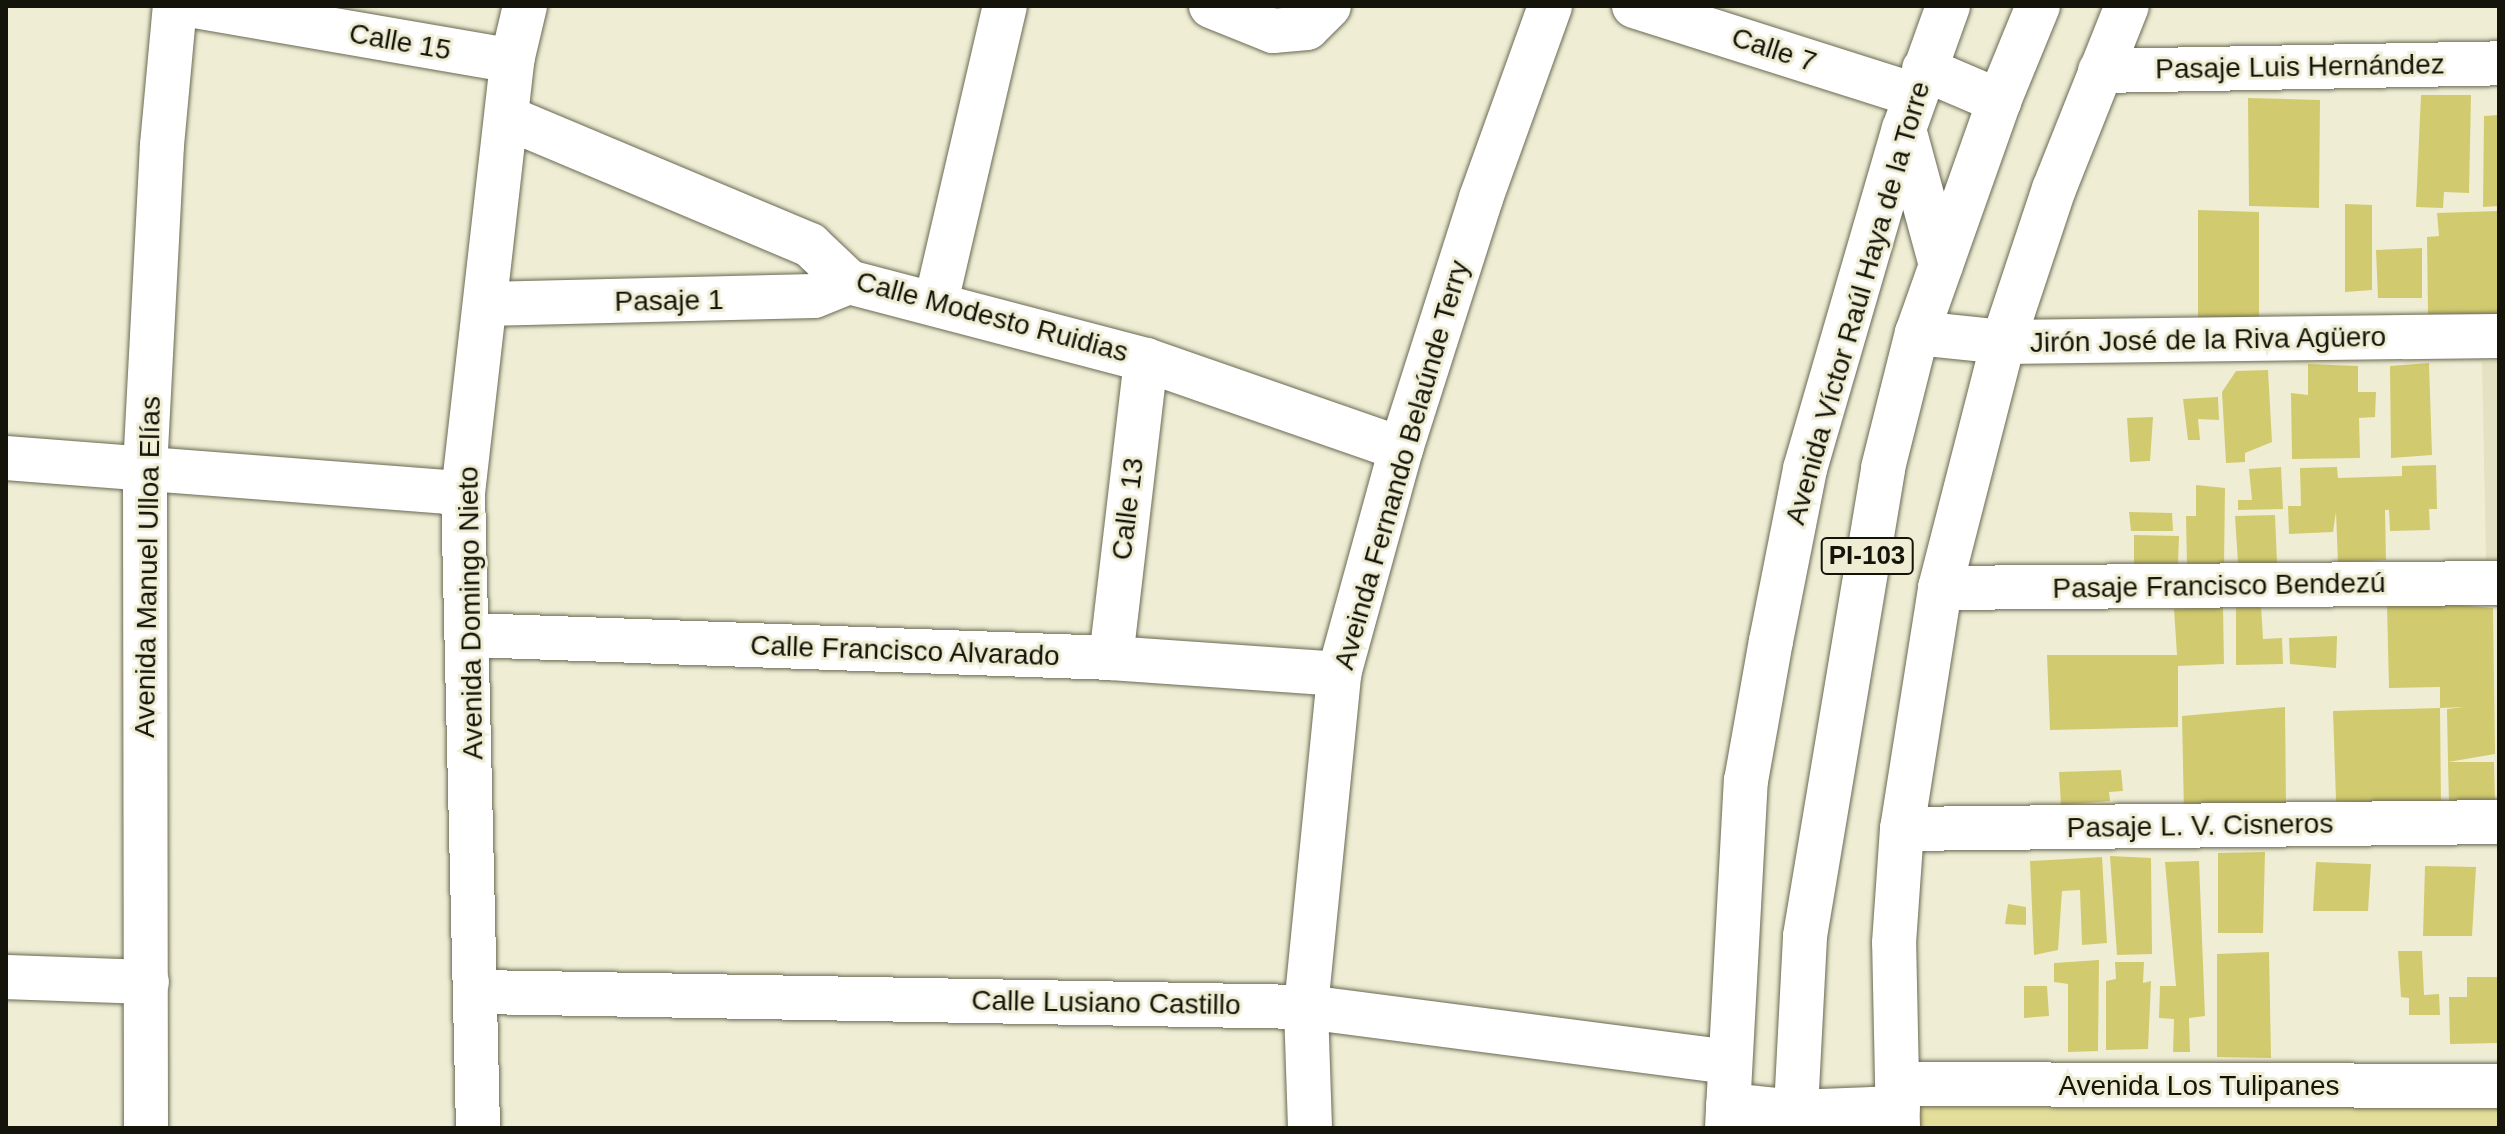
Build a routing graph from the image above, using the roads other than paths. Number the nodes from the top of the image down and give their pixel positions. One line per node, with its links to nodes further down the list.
1 (175, 6): 28 (street, Avenida Manuel Ulloa Elías)
2 (195, 6): 12 (street, Calle 15)
3 (525, 6): 12 (street, Avenida Domingo Nieto)
4 (1005, 6): 20 (street)
5 (1211, 6): 11 (street)
6 (1550, 6): 26 (street, Aveinda Fernando Belaúnde Terry)
7 (1634, 6): 15 (street, Calle 7)
8 (1948, 6): 15 (street, Avenida Víctor Raúl Haya de la Torre)
9 (2038, 6): 16 (street, PI-103)
10 (2127, 6): 14 (street)
11 (1318, 17)
12 (512, 61): 17 (street, Avenida Domingo Nieto)
13 (2499, 63): 14 (street, Pasaje Luis Hernández)
14 (2100, 71): 24 (street)
15 (1914, 98): 16 (street, Calle 7); 18 (street); 41 (street, Avenida Víctor Raúl Haya de la Torre)
16 (1999, 101): 18 (street, PI-103)
17 (508, 118): 19 (street, Calle Modesto Ruidias); 21 (street, Avenida Domingo Nieto)
18 (1941, 265): 22 (street, PI-103)
19 (849, 282): 20 (street, Calle Modesto Ruidias); 21 (street, Pasaje 1)
20 (936, 302): 25 (street, Calle Modesto Ruidias)
21 (485, 304): 29 (street, Avenida Domingo Nieto)
22 (1917, 333): 24 (street, Jirón José de la Riva Agüero); 45 (street, PI-103)
23 (2499, 336): 24 (street, Jirón José de la Riva Agüero)
24 (2003, 342): 31 (street)
25 (1146, 360): 26 (street, Calle Modesto Ruidias); 33 (street, Calle 13)
26 (1401, 449): 34 (street, Aveinda Fernando Belaúnde Terry)
27 (6, 458): 28 (street)
28 (145, 469): 29 (street); 38 (street, Avenida Manuel Ulloa Elías)
29 (463, 493): 32 (street, Avenida Domingo Nieto)
30 (2499, 583): 31 (street, Pasaje Francisco Bendezú)
31 (1940, 588): 36 (street)
32 (470, 635): 33 (street, Calle Francisco Alvarado); 39 (street, Avenida Domingo Nieto)
33 (1111, 658): 34 (street, Calle Francisco Alvarado)
34 (1339, 674): 40 (street, Aveinda Fernando Belaúnde Terry)
35 (2499, 822): 36 (street, Pasaje L. V. Cisneros)
36 (1902, 829): 43 (street)
37 (6, 977): 38 (street)
38 (147, 982): 46 (street, Avenida Manuel Ulloa Elías)
39 (479, 992): 40 (street, Calle Lusiano Castillo); 47 (street, Avenida Domingo Nieto)
40 (1306, 1007): 41 (street, Calle Lusiano Castillo); 48 (street, Aveinda Fernando Belaúnde Terry)
41 (1729, 1062): 44 (street, Avenida Víctor Raúl Haya de la Torre)
42 (2499, 1086): 43 (street, Avenida Los Tulipanes)
43 (1898, 1107): 45 (street, Avenida Los Tulipanes)
44 (1727, 1117): 45 (street, Avenida Los Tulipanes)
45 (1795, 1120)
46 (146, 1128)
47 (478, 1128)
48 (1310, 1128)

